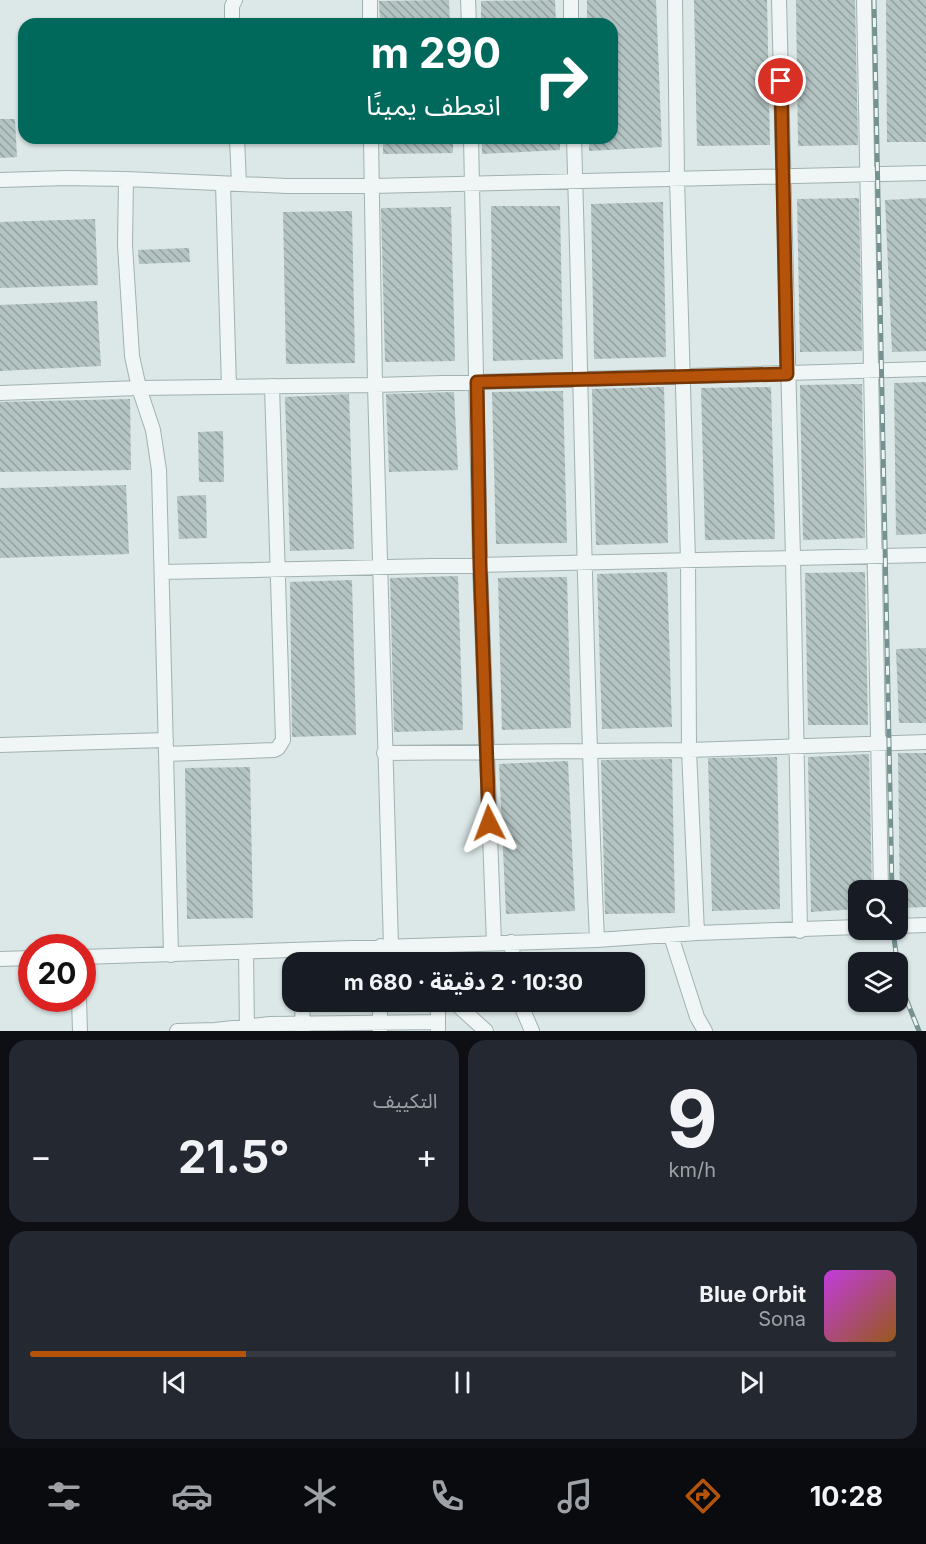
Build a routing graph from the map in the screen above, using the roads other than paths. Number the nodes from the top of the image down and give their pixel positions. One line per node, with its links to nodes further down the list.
1 (235, 0): 8 (street)
2 (370, 0): 9 (street)
3 (468, 0): 10 (street)
4 (571, 0): 11 (street)
5 (675, 0): 19 (street)
6 (779, 0): 18 (street)
7 (864, 0): 17 (street)
8 (232, 18)
9 (370, 18)
10 (469, 18)
11 (571, 18)
12 (237, 144): 24 (street)
13 (371, 144): 26 (street)
14 (471, 144): 25 (street)
15 (574, 144): 22 (street)
16 (926, 173): 17 (street)
17 (868, 175): 18 (street); 28 (street)
18 (782, 177): 19 (street); 29 (street)
19 (677, 178): 22 (street); 30 (street)
20 (126, 179): 21 (street); 23 (street); 36 (street)
21 (0, 180)
22 (576, 181): 25 (street); 31 (street)
23 (222, 184): 24 (street); 35 (street)
24 (239, 184): 26 (street)
25 (471, 184): 26 (street); 32 (street)
26 (372, 186): 33 (street)
27 (926, 369): 28 (street)
28 (872, 371): 29 (street); 39 (street)
29 (787, 374): 30 (street); 40 (street)
30 (684, 376): 31 (street); 41 (street)
31 (579, 379): 32 (street); 42 (street)
32 (477, 382): 33 (street); 43 (street)
33 (375, 385): 34 (street); 44 (street)
34 (272, 386): 35 (street); 45 (street)
35 (229, 387): 36 (street)
36 (140, 388): 37 (street); 46 (street)
37 (0, 393)
38 (926, 555): 39 (street)
39 (875, 557): 40 (street); 48 (street)
40 (793, 558): 41 (street); 51 (street)
41 (688, 561): 42 (street); 53 (street)
42 (586, 563): 43 (street); 52 (street)
43 (480, 565): 44 (street); 54 (street)
44 (380, 568): 45 (street); 55 (street)
45 (278, 570): 46 (street); 50 (street)
46 (162, 572): 50 (street)
47 (926, 742): 48 (street)
48 (879, 744): 51 (street); 56 (street)
49 (0, 745): 50 (street)
50 (166, 747): 72 (street)
51 (797, 747): 53 (street); 60 (street)
52 (588, 750): 53 (street); 54 (street); 63 (street)
53 (689, 750): 61 (street)
54 (486, 752): 55 (street); 65 (street)
55 (384, 753): 66 (street)
56 (881, 880)
57 (926, 925): 58 (street)
58 (908, 926)
59 (848, 928): 60 (street)
60 (800, 931): 61 (street)
61 (697, 933): 62 (street)
62 (671, 936): 63 (street); 89 (street)
63 (597, 940): 64 (street)
64 (511, 942): 65 (street); 71 (street)
65 (494, 943): 66 (street)
66 (389, 946): 68 (street); 69 (street); 70 (street)
67 (246, 952): 72 (street); 73 (street); 84 (street)
68 (336, 952)
69 (386, 952)
70 (397, 952)
71 (512, 952)
72 (171, 955): 74 (street)
73 (282, 955)
74 (96, 957)
75 (18, 958): 76 (street)
76 (0, 959)
77 (79, 1012): 85 (street)
78 (302, 1012): 82 (street)
79 (465, 1012): 87 (street)
80 (525, 1012): 88 (street)
81 (438, 1026): 83 (street)
82 (303, 1027): 83 (street); 84 (street)
83 (380, 1027)
84 (247, 1029): 86 (street)
85 (80, 1031)
86 (177, 1031)
87 (486, 1031)
88 (532, 1031)
89 (705, 1031)

